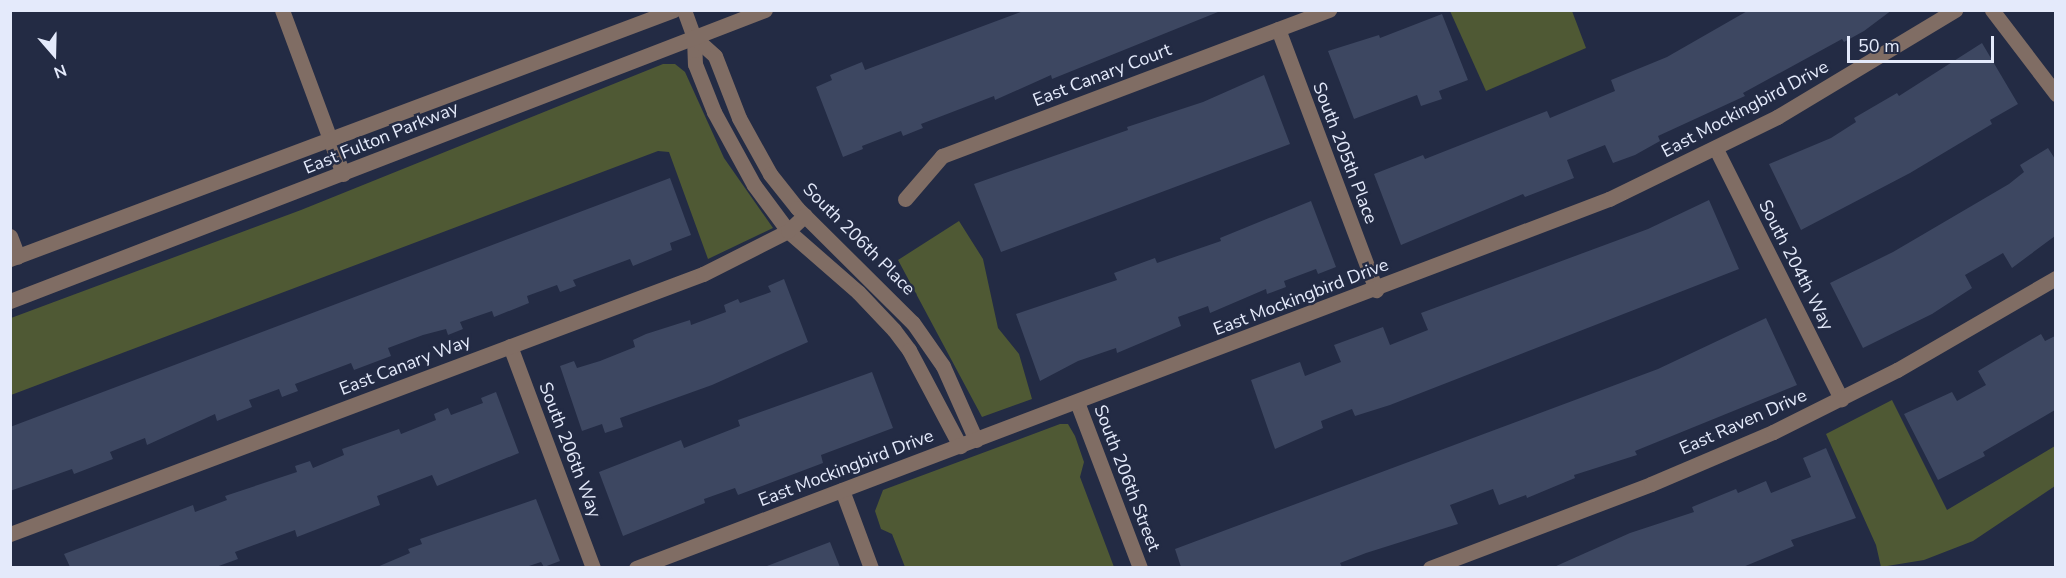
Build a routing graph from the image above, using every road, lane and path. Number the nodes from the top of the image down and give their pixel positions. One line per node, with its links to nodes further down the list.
1 (282, 10): 11 (street)
2 (674, 10): 11 (street, East Fulton Parkway)
3 (684, 10): 9 (street, South 206th Place)
4 (765, 10): 9 (street, East Fulton Parkway)
5 (1329, 10): 8 (street, East Canary Court)
6 (1955, 10): 12 (street, East Mockingbird Drive)
7 (1992, 10): 10 (street)
8 (1278, 29): 14 (street, East Canary Court); 20 (street, South 205th Place)
9 (694, 37): 13 (street, East Fulton Parkway); 15 (street, South 206th Place); 16 (street, South 206th Place)
10 (2055, 91)
11 (331, 140): 13 (street); 18 (street, East Fulton Parkway)
12 (1716, 149): 20 (street, East Mockingbird Drive); 23 (street, South 204th Way)
13 (343, 174): 21 (street, East Fulton Parkway)
14 (905, 199)
15 (805, 215): 16 (street, East Canary Way); 25 (street, South 206th Place)
16 (788, 231): 22 (street, East Canary Way); 26 (street, South 206th Place)
17 (10, 236): 18 (street)
18 (14, 258)
19 (2055, 278): 23 (street, East Raven Drive)
20 (1376, 290): 24 (street, East Mockingbird Drive)
21 (10, 301)
22 (510, 346): 28 (street, East Canary Way); 29 (street, South 206th Way)
23 (1841, 399): 33 (street, East Raven Drive)
24 (1077, 402): 25 (street, East Mockingbird Drive); 32 (street, South 206th Street)
25 (976, 440): 26 (street, East Mockingbird Drive)
26 (960, 446): 27 (street, East Mockingbird Drive)
27 (842, 490): 30 (street, East Mockingbird Drive); 31 (street)
28 (10, 534)
29 (593, 567)
30 (636, 567)
31 (871, 567)
32 (1140, 567)
33 (1430, 567)

